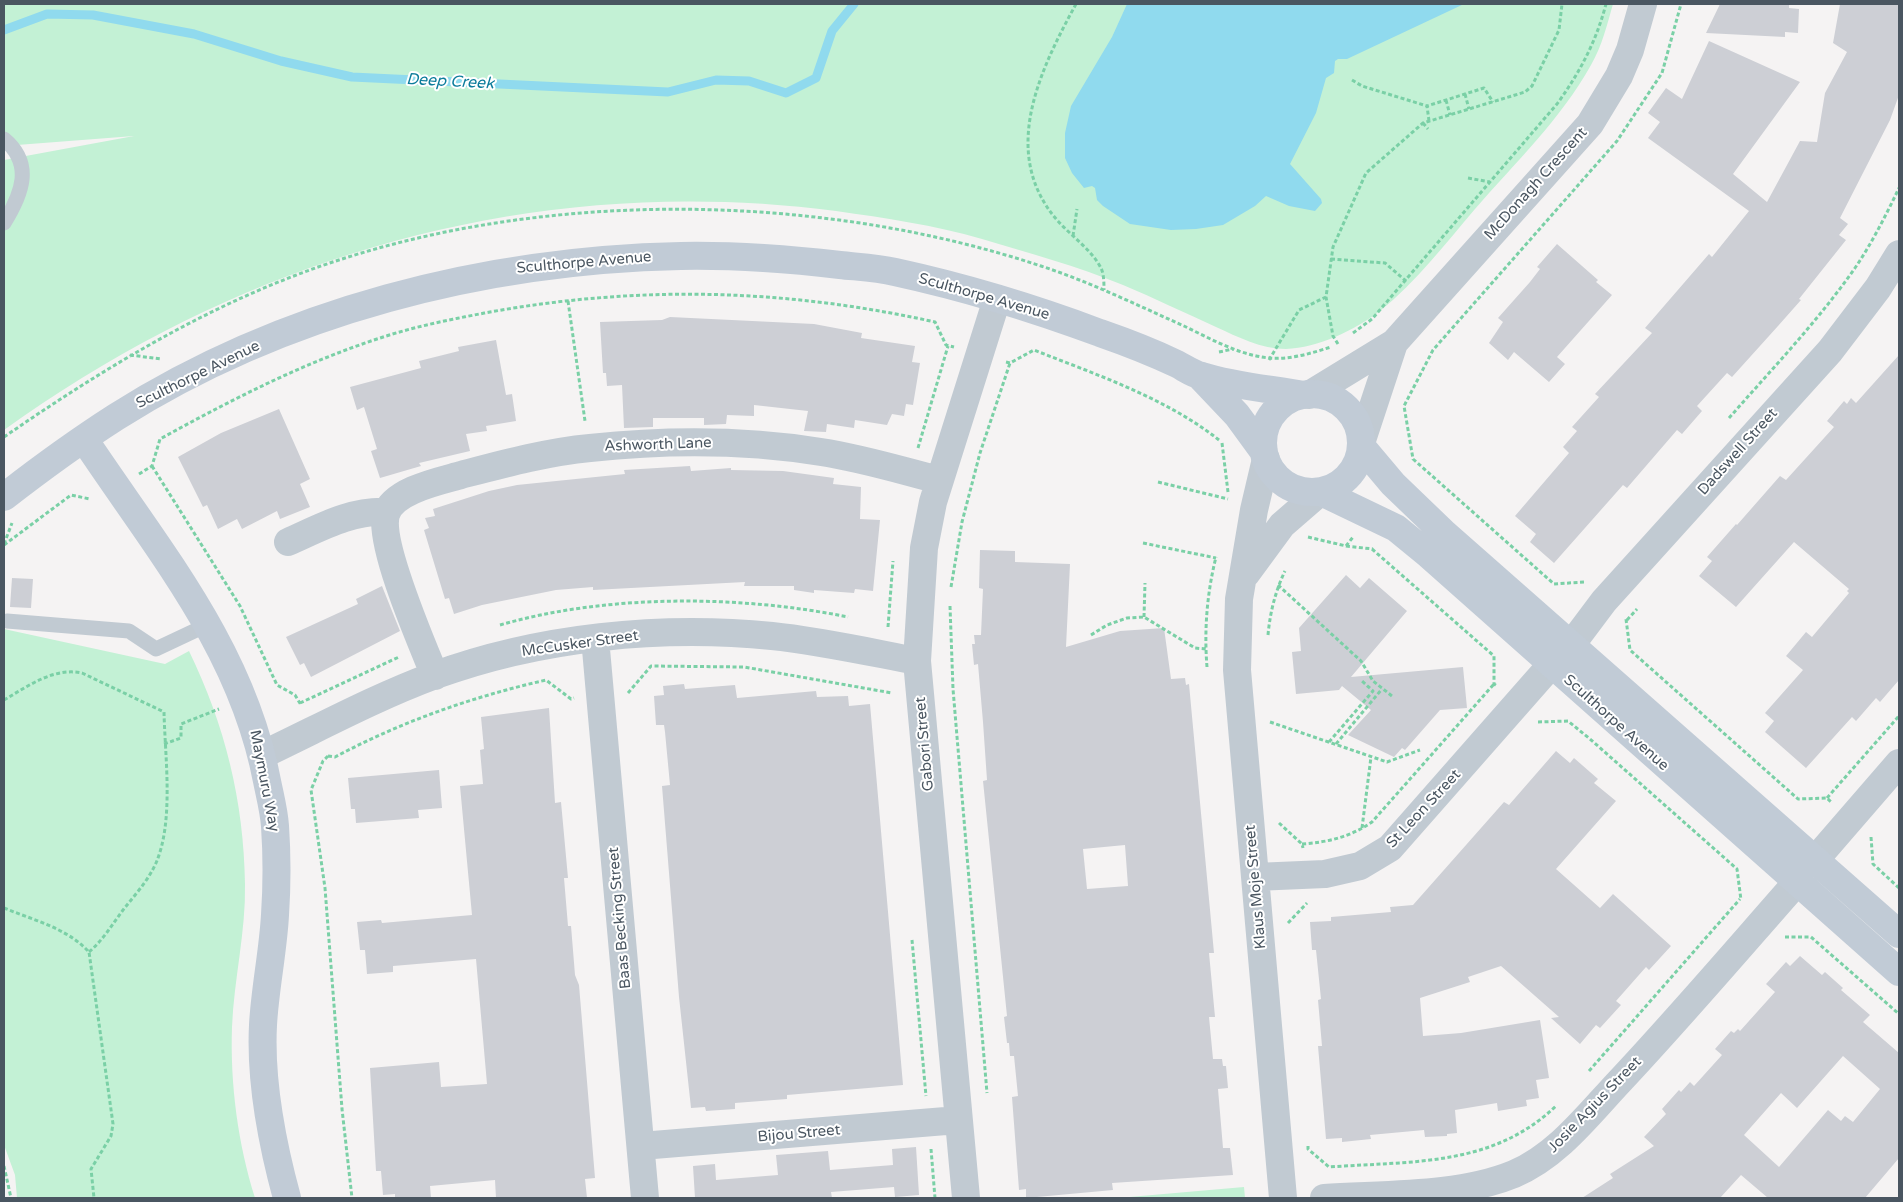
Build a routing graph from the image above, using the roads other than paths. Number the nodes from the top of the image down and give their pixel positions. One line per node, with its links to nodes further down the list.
1 (1643, 4): 6 (street, McDonagh Crescent)
2 (4, 139): 3 (lane)
3 (4, 223)
4 (1899, 254): 21 (street, Dadswell Street)
5 (997, 298): 7 (street, Sculthorpe Avenue); 9 (street, Sculthorpe Avenue); 12 (street, Gabori Street)
6 (1394, 343): 8 (street, McDonagh Crescent); 10 (street, McDonagh Crescent)
7 (1200, 376): 8 (street, Sculthorpe Avenue); 11 (street, Sculthorpe Avenue)
8 (1306, 395): 10 (street); 11 (street)
9 (84, 439): 14 (street, Sculthorpe Avenue); 19 (street, Maymuru Way)
10 (1361, 445): 13 (street); 21 (street, Sculthorpe Avenue)
11 (1265, 456): 13 (street); 17 (street, Klaus Moje Street)
12 (939, 480): 15 (street, Ashworth Lane); 22 (street, Gabori Street)
13 (1320, 492): 17 (street, Klaus Moje Street); 23 (street, Sculthorpe Avenue)
14 (4, 497)
15 (387, 512): 16 (street); 24 (street)
16 (288, 542)
17 (1243, 577): 28 (street, Klaus Moje Street)
18 (7, 621): 19 (lane)
19 (208, 625): 25 (street, Maymuru Way)
20 (595, 638): 22 (street, McCusker Street); 24 (street, McCusker Street); 33 (street, Baas Becking Street)
21 (1571, 645): 27 (street, Sculthorpe Avenue)
22 (917, 661): 32 (street, Gabori Street)
23 (1552, 665): 28 (street, St Leon Street); 29 (street, Sculthorpe Avenue)
24 (435, 676): 25 (street, McCusker Street)
25 (262, 755): 34 (street, Maymuru Way)
26 (1899, 763): 27 (street)
27 (1815, 860): 30 (street, Sculthorpe Avenue)
28 (1255, 877): 37 (street, Klaus Moje Street)
29 (1797, 882): 31 (street, Sculthorpe Avenue); 38 (street, Josie Agius Street)
30 (1899, 934)
31 (1899, 972)
32 (958, 1120): 33 (street, Bijou Street); 36 (street, Gabori Street)
33 (640, 1146): 35 (street, Baas Becking Street)
34 (287, 1198)
35 (645, 1198)
36 (966, 1198)
37 (1283, 1198)
38 (1324, 1198)

